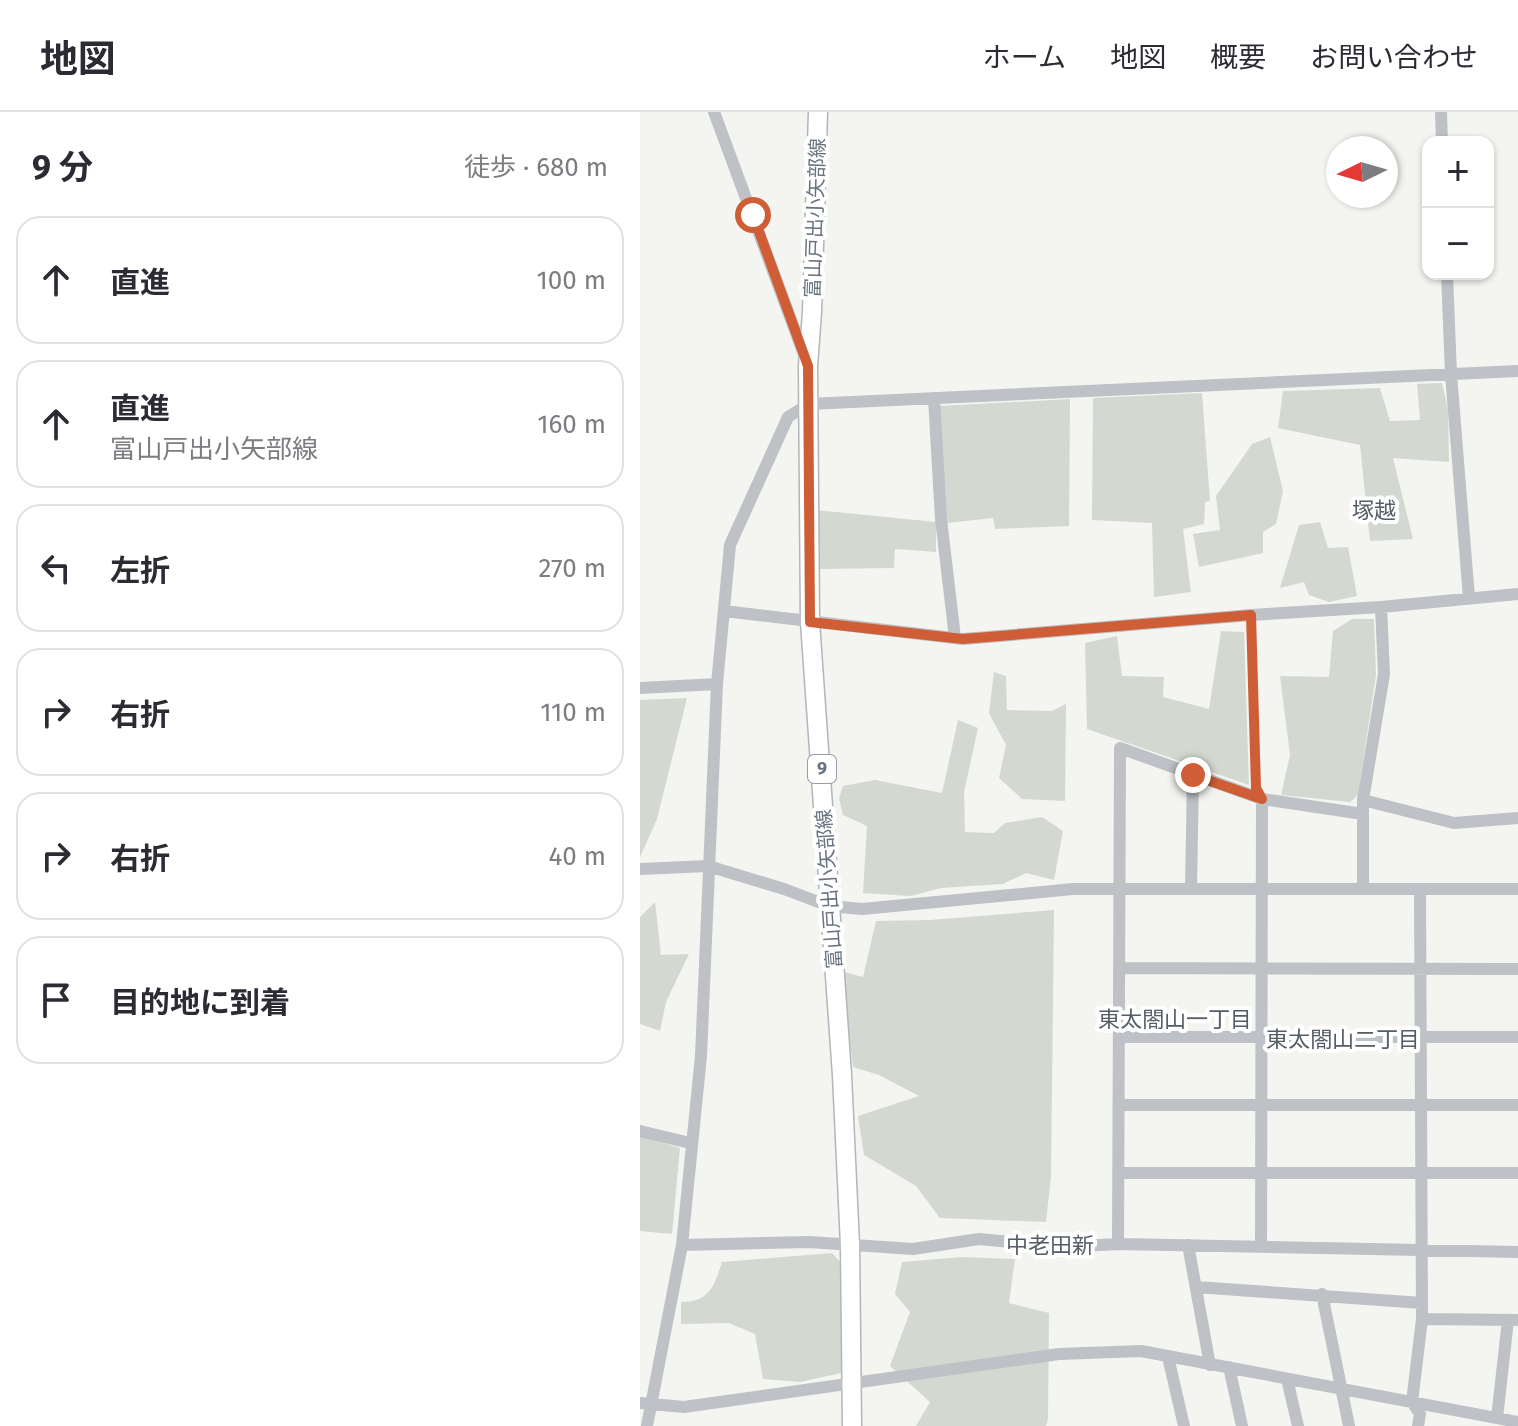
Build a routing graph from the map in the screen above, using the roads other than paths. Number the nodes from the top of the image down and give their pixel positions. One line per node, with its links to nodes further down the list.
1 (714, 112): 6 (street)
2 (818, 112): 6 (main road, 富山戸出小矢部線 / 9)
3 (1441, 112): 4 (street)
4 (1442, 136)
5 (1447, 280): 8 (street)
6 (808, 366): 10 (main road, 富山戸出小矢部線 / 9)
7 (1518, 371): 8 (street)
8 (1451, 374): 9 (street); 12 (street)
9 (934, 398): 10 (street); 17 (street)
10 (809, 404): 14 (street); 16 (main road, 富山戸出小矢部線 / 9)
11 (1518, 594): 12 (street)
12 (1469, 598): 13 (street)
13 (1381, 607): 15 (street); 22 (street)
14 (724, 611): 16 (street); 18 (street)
15 (1251, 615): 17 (street); 21 (lane)
16 (810, 622): 17 (street); 32 (main road, 富山戸出小矢部線 / 9)
17 (955, 638)
18 (717, 684): 19 (street); 24 (street)
19 (640, 688)
20 (1193, 775): 21 (street); 26 (street); 27 (street)
21 (1262, 799): 22 (street); 28 (street)
22 (1363, 807): 23 (street); 29 (street)
23 (1518, 818)
24 (708, 866): 25 (street); 32 (street); 46 (street)
25 (640, 869)
26 (1119, 889): 27 (street); 32 (street); 33 (street)
27 (1191, 889): 28 (street)
28 (1262, 889): 29 (street); 34 (street)
29 (1363, 889): 30 (street)
30 (1420, 889): 31 (street); 35 (street)
31 (1518, 889)
32 (829, 906): 53 (main road, 富山戸出小矢部線 / 9)
33 (1119, 968): 34 (street); 37 (street)
34 (1261, 968): 35 (street); 38 (street)
35 (1420, 969): 36 (street); 39 (street)
36 (1518, 969)
37 (1119, 1037): 38 (street); 41 (street)
38 (1261, 1037): 39 (street); 42 (street)
39 (1421, 1037): 40 (street); 43 (street)
40 (1518, 1037)
41 (1119, 1105): 42 (street); 47 (street)
42 (1261, 1105): 43 (street); 48 (street)
43 (1421, 1105): 44 (street); 49 (street)
44 (1518, 1105)
45 (640, 1131): 46 (street)
46 (690, 1143): 52 (street)
47 (1119, 1173): 48 (street); 51 (street)
48 (1261, 1173): 49 (street); 55 (street)
49 (1421, 1173): 50 (street); 56 (street)
50 (1518, 1173)
51 (1118, 1244): 53 (street); 54 (street)
52 (682, 1245): 53 (street); 70 (street)
53 (850, 1245): 67 (main road, 富山戸出小矢部線 / 9)
54 (1188, 1245): 55 (street); 58 (street)
55 (1261, 1246): 56 (street)
56 (1421, 1250): 57 (street); 60 (street)
57 (1518, 1252)
58 (1196, 1287): 59 (street); 64 (street)
59 (1322, 1294): 60 (street); 68 (street)
60 (1422, 1303): 61 (street)
61 (1422, 1319): 62 (street); 69 (street)
62 (1513, 1320): 71 (street)
63 (1168, 1357): 64 (street); 67 (street); 75 (street)
64 (1210, 1365): 65 (street)
65 (1229, 1367): 66 (street); 76 (street)
66 (1287, 1379): 68 (street); 77 (street)
67 (852, 1385): 70 (street); 74 (main road, 富山戸出小矢部線 / 9)
68 (1340, 1387): 69 (street); 78 (street)
69 (1412, 1402): 71 (street); 79 (street)
70 (646, 1404): 73 (street)
71 (1497, 1418): 72 (street)
72 (1518, 1422)
73 (647, 1426)
74 (852, 1426)
75 (1184, 1426)
76 (1242, 1426)
77 (1298, 1426)
78 (1349, 1426)
79 (1418, 1426)

